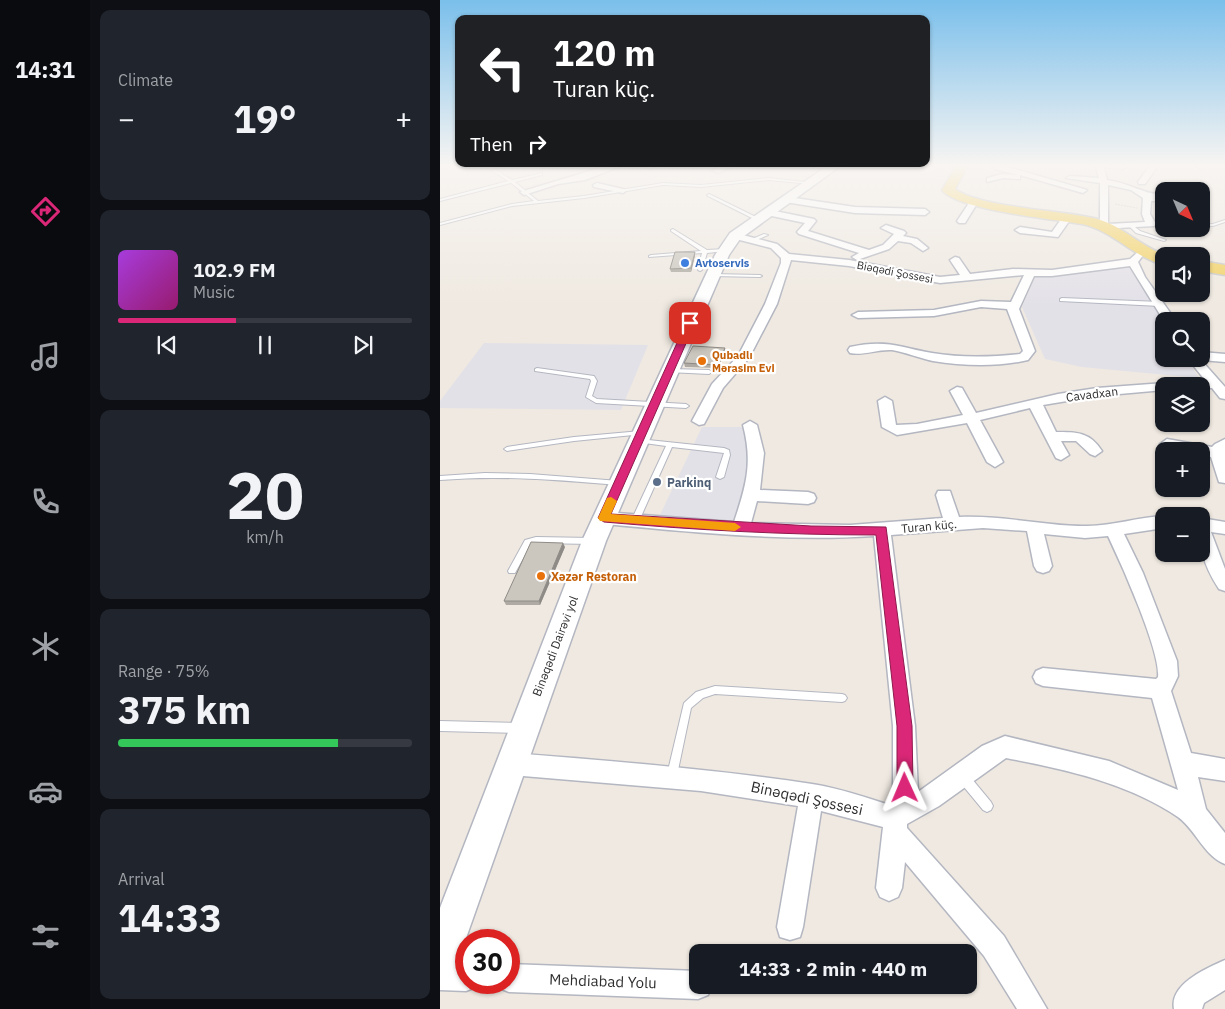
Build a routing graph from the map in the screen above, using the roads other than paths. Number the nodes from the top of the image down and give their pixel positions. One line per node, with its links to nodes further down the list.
1 (486, 211): 14 (lane)
2 (727, 211): 23 (lane)
3 (774, 211): 23 (main road, Binəqədi Dairəvi yol)
4 (850, 211): 23 (street)
5 (894, 211): 10 (street)
6 (968, 211): 12 (street)
7 (1028, 211): 11 (main road); 22 (street)
8 (1102, 211): 19 (street)
9 (1146, 211): 16 (street)
10 (926, 212)
11 (1067, 217): 19 (main road); 22 (street)
12 (962, 221)
13 (1225, 221): 18 (lane)
14 (440, 224)
15 (1129, 224): 16 (street); 19 (street); 25 (lane)
16 (1151, 224): 17 (lane)
17 (1155, 224)
18 (1210, 225)
19 (1103, 227): 31 (main road)
20 (886, 228): 24 (street)
21 (674, 230): 23 (lane)
22 (1020, 230): 26 (street)
23 (750, 231): 28 (street, Biəqədi Şossesi); 29 (lane); 30 (street); 38 (main road, Binəqədi Dairəvi yol)
24 (897, 238): 27 (street); 28 (street, Biəqədi Şossesi)
25 (1164, 240)
26 (1023, 241)
27 (923, 248)
28 (866, 252): 35 (street, Biəqədi Şossesi)
29 (651, 256)
30 (786, 257): 35 (street, Biəqədi Şossesi); 63 (street)
31 (1138, 257): 32 (main road); 40 (street, Biəqədi Şossesi); 44 (street)
32 (1155, 259)
33 (955, 260): 42 (street)
34 (1003, 261): 39 (street)
35 (849, 263): 42 (street, Biəqədi Şossesi)
36 (1210, 268): 37 (main road)
37 (1225, 270)
38 (706, 272): 41 (lane); 53 (main road, Binəqədi Dairəvi yol)
39 (1004, 273): 40 (street, Biəqədi Şossesi); 42 (street, Biəqədi Şossesi)
40 (1030, 274): 45 (street)
41 (760, 276)
42 (966, 276)
43 (1062, 300): 44 (lane)
44 (1160, 304): 46 (street)
45 (1013, 306): 47 (street); 48 (street)
46 (1165, 312)
47 (858, 315)
48 (854, 350)
49 (1210, 357): 50 (street)
50 (1225, 358)
51 (1201, 367): 55 (street)
52 (537, 370): 59 (lane)
53 (668, 371): 54 (lane); 59 (main road, Binəqədi Dairəvi yol)
54 (709, 372)
55 (1215, 384): 57 (street); 60 (street, Cavadxan)
56 (957, 391): 62 (street)
57 (1225, 395)
58 (885, 401): 62 (street, Cavadxan)
59 (654, 404): 61 (lane); 66 (main road, Binəqədi Dairəvi yol)
60 (1035, 404): 62 (street, Cavadxan); 65 (street)
61 (686, 406)
62 (971, 419): 72 (street)
63 (699, 421)
64 (750, 425): 77 (street)
65 (1051, 436): 70 (street); 71 (street)
66 (639, 437): 67 (lane); 68 (lane); 76 (main road, Binəqədi Dairəvi yol)
67 (670, 444): 73 (lane); 81 (lane)
68 (507, 449)
69 (1221, 449): 75 (street)
70 (1095, 451)
71 (1061, 455)
72 (994, 462)
73 (720, 477)
74 (440, 478): 76 (lane)
75 (1225, 478)
76 (619, 483): 80 (main road, Binəqədi Dairəvi yol)
77 (751, 495): 79 (street); 86 (street)
78 (944, 495): 82 (street)
79 (808, 498)
80 (604, 518): 81 (street, Turan küç.); 90 (main road, Binəqədi Dairəvi yol)
81 (636, 521): 86 (street, Turan küç.)
82 (954, 523): 84 (street, Turan küç.); 88 (street, Turan küç.)
83 (1155, 523): 89 (street, Turan küç.)
84 (1034, 526): 89 (street, Turan küç.); 92 (street)
85 (1210, 526): 87 (street)
86 (741, 528): 88 (street, Turan küç.)
87 (1225, 528)
88 (882, 530): 108 (street)
89 (1114, 530): 96 (street)
90 (594, 541): 93 (lane); 99 (main road, Binəqədi Dairəvi yol)
91 (1210, 552): 94 (street)
92 (1043, 566)
93 (512, 571)
94 (1225, 584)
95 (1043, 677): 96 (street)
96 (1160, 689): 100 (street)
97 (842, 698): 104 (lane)
98 (440, 726): 99 (lane)
99 (524, 728): 101 (main road, Binəqədi Dairəvi yol)
100 (1183, 763): 102 (street); 107 (street)
101 (511, 764): 104 (street, Binəqədi Şossesi); 112 (main road, Binəqədi Dairəvi yol)
102 (1225, 770)
103 (962, 776): 106 (lane); 107 (street); 108 (street)
104 (671, 777): 105 (street, Binəqədi Şossesi)
105 (812, 796): 108 (street, Binəqədi Şossesi); 111 (street)
106 (987, 806)
107 (1196, 816): 109 (street)
108 (900, 820): 110 (street); 118 (street)
109 (1225, 852)
110 (889, 888)
111 (790, 926)
112 (440, 958)
113 (1225, 974): 119 (street)
114 (440, 976): 115 (street)
115 (455, 976)
116 (520, 978): 117 (street, Mehdiabad Yolu)
117 (689, 985)
118 (1033, 1009)
119 (1188, 1009)

